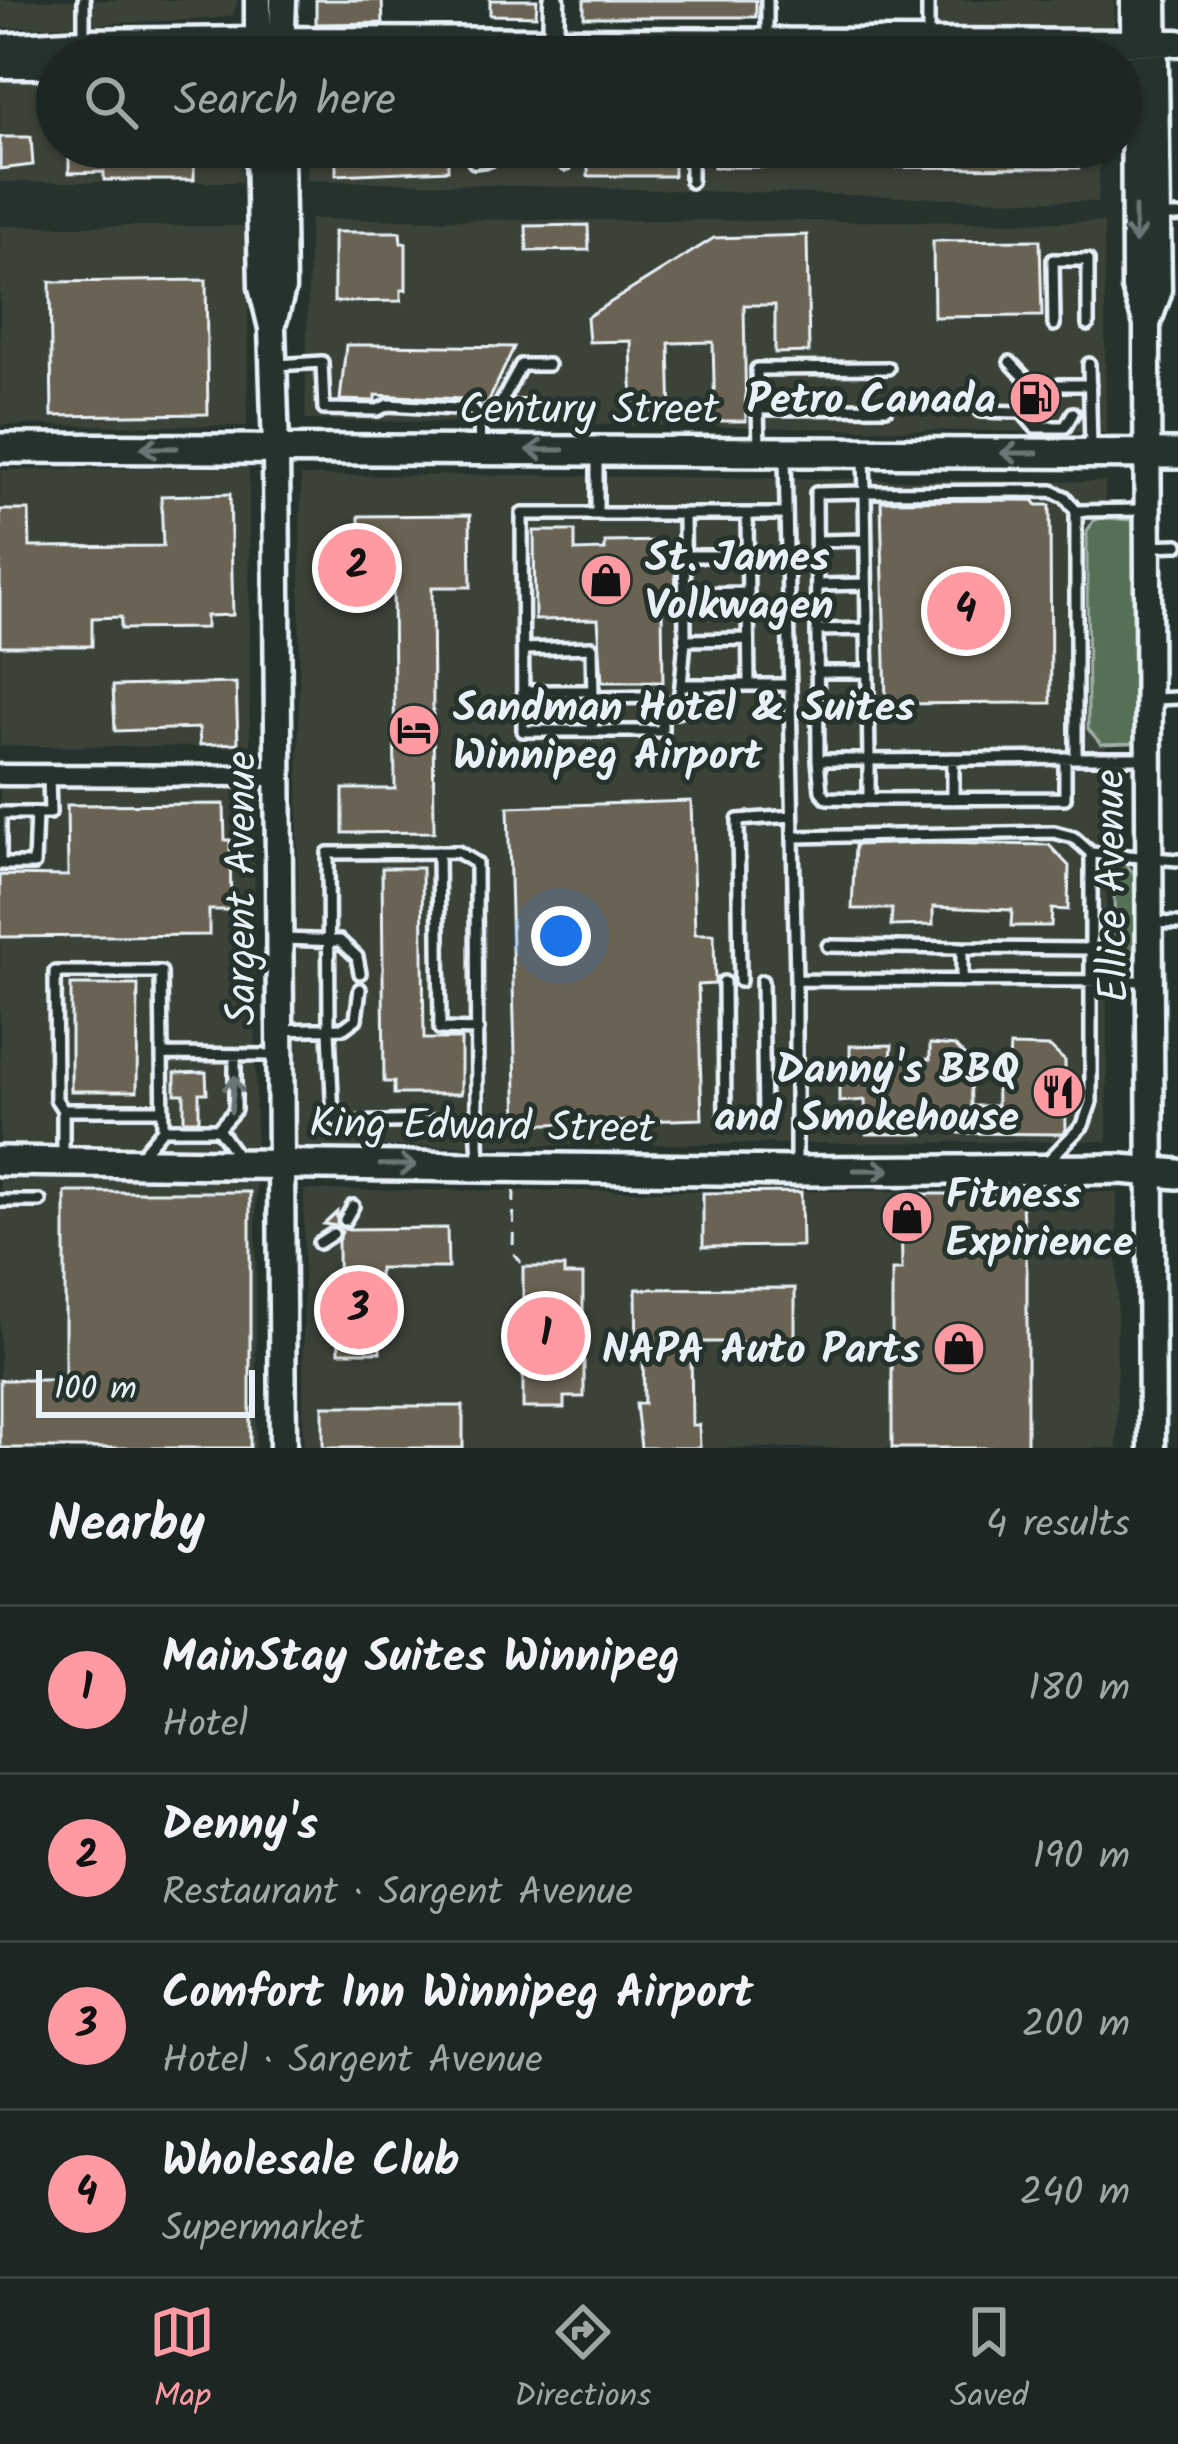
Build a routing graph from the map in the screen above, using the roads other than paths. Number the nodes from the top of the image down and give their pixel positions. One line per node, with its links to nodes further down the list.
1 (83, 0): 9 (lane)
2 (258, 0): 10 (main road)
3 (283, 0): 11 (main road)
4 (554, 0): 12 (street)
5 (767, 0): 13 (lane)
6 (928, 0): 14 (lane)
7 (1133, 0): 17 (main road, Ellice Avenue)
8 (1154, 0): 17 (main road, Ellice Avenue)
9 (84, 36)
10 (267, 36)
11 (273, 36)
12 (553, 36)
13 (767, 36)
14 (928, 36)
15 (36, 45): 16 (main road)
16 (0, 47)
17 (1150, 56): 24 (main road, Ellice Avenue); 25 (main road, Ellice Avenue, one-way to 25)
18 (0, 65): 19 (main road)
19 (36, 65)
20 (260, 168): 28 (main road, Sargent Avenue)
21 (280, 168): 28 (main road, Sargent Avenue)
22 (691, 168): 23 (lane)
23 (691, 182)
24 (1168, 216): 25 (main road, Ellice Avenue)
25 (1148, 324): 55 (main road, Ellice Avenue)
26 (1088, 325): 27 (lane)
27 (1054, 326)
28 (272, 328): 32 (main road, Sargent Avenue)
29 (1010, 362): 34 (lane)
30 (1089, 364): 36 (lane)
31 (548, 365): 37 (lane)
32 (273, 366): 47 (lane); 49 (main road, Sargent Avenue)
33 (888, 368): 40 (lane)
34 (1045, 385)
35 (1059, 385): 36 (lane)
36 (1090, 385): 46 (lane)
37 (499, 407): 38 (lane); 47 (lane)
38 (552, 407)
39 (887, 408): 40 (lane)
40 (758, 409): 52 (lane)
41 (980, 411): 42 (lane)
42 (1022, 412): 43 (lane); 45 (lane)
43 (1045, 412)
44 (1059, 412): 45 (lane)
45 (1073, 412): 46 (lane)
46 (1090, 412): 54 (lane)
47 (479, 418): 50 (lane)
48 (0, 448): 49 (main road, Century Street, one-way to 48)
49 (276, 448): 50 (main road, Century Street); 99 (main road, Sargent Avenue)
50 (480, 450): 51 (main road, Century Street, one-way to 50)
51 (596, 451): 52 (main road, Century Street); 60 (lane)
52 (772, 452): 53 (main road, Century Street); 61 (lane)
53 (864, 452): 54 (main road, Century Street, one-way to 53); 57 (lane)
54 (1091, 454): 55 (main road, Century Street)
55 (1148, 454): 56 (main road, Century Street); 58 (main road, Ellice Avenue)
56 (1178, 454)
57 (865, 492): 59 (lane); 64 (lane); 65 (lane)
58 (1148, 509): 59 (lane); 67 (main road, Ellice Avenue)
59 (1076, 511): 92 (lane)
60 (597, 514): 63 (lane); 78 (lane)
61 (786, 514): 62 (lane); 83 (lane)
62 (747, 515): 63 (lane); 69 (lane)
63 (684, 516): 68 (lane)
64 (865, 540): 65 (lane); 70 (lane)
65 (817, 541): 71 (lane)
66 (1178, 545): 67 (lane)
67 (1148, 547): 87 (main road, Ellice Avenue)
68 (684, 556): 69 (lane); 73 (lane)
69 (747, 556): 72 (lane)
70 (866, 584): 71 (lane); 74 (lane)
71 (817, 585): 75 (lane)
72 (748, 593): 73 (lane); 76 (lane)
73 (685, 594): 77 (lane)
74 (867, 629): 75 (lane); 79 (lane)
75 (817, 630): 80 (lane)
76 (748, 639): 77 (lane); 82 (lane)
77 (685, 640): 81 (lane)
78 (523, 649): 84 (lane); 85 (lane)
79 (867, 671): 80 (lane); 89 (lane)
80 (818, 672): 90 (lane)
81 (681, 685): 82 (lane); 88 (lane)
82 (749, 685): 83 (lane)
83 (790, 685): 104 (lane)
84 (523, 691): 85 (lane); 91 (lane)
85 (592, 694): 88 (lane); 91 (lane)
86 (1178, 698): 87 (lane)
87 (1148, 699): 93 (main road, Ellice Avenue)
88 (662, 712): 91 (lane)
89 (868, 712): 90 (lane); 96 (lane)
90 (818, 713): 95 (lane)
91 (592, 731)
92 (1070, 758): 93 (lane); 94 (lane); 101 (lane)
93 (1148, 758): 108 (main road, Ellice Avenue)
94 (953, 759): 96 (lane); 101 (lane)
95 (818, 760): 96 (lane); 100 (lane)
96 (869, 760): 100 (lane)
97 (0, 775): 98 (street)
98 (50, 775): 99 (street); 103 (lane)
99 (278, 776): 113 (main road, Sargent Avenue)
100 (869, 799): 101 (lane)
101 (953, 799)
102 (0, 813): 103 (lane); 110 (lane)
103 (36, 813): 110 (lane)
104 (792, 816): 105 (lane); 120 (lane)
105 (793, 837): 107 (lane); 119 (lane)
106 (438, 852): 114 (lane); 128 (lane); 128 (lane)
107 (1091, 853): 108 (lane); 117 (lane)
108 (1148, 858): 109 (lane); 111 (main road, Ellice Avenue)
109 (1178, 860)
110 (0, 863)
111 (1150, 922): 112 (lane); 124 (main road, Ellice Avenue)
112 (1178, 923)
113 (279, 939): 114 (lane); 129 (main road, Sargent Avenue)
114 (328, 940): 118 (lane); 127 (lane)
115 (828, 946): 116 (lane)
116 (962, 948): 117 (lane); 122 (lane)
117 (1091, 949): 123 (lane)
118 (360, 973)
119 (796, 980): 122 (lane); 144 (lane)
120 (740, 981)
121 (762, 981): 125 (lane)
122 (962, 981): 123 (lane)
123 (1091, 981): 124 (lane); 143 (lane)
124 (1150, 981): 145 (main road, Ellice Avenue)
125 (724, 982)
126 (360, 988): 127 (lane)
127 (328, 1030): 129 (lane); 134 (lane)
128 (478, 1030): 134 (lane)
129 (280, 1043): 131 (lane); 141 (main road, Sargent Avenue)
130 (162, 1054): 131 (lane); 132 (lane); 133 (lane)
131 (235, 1055): 136 (lane, one-way to 131)
132 (63, 1110): 133 (lane); 138 (lane)
133 (163, 1110): 135 (lane)
134 (477, 1120): 142 (lane)
135 (163, 1129): 136 (lane); 139 (lane)
136 (218, 1129): 140 (lane)
137 (0, 1161): 138 (main road, King Edward Street)
138 (63, 1162): 139 (main road, King Edward Street)
139 (136, 1162): 140 (main road, King Edward Street)
140 (241, 1162): 141 (main road, King Edward Street)
141 (281, 1162): 142 (main road, King Edward Street, one-way to 142); 152 (main road, Sargent Avenue)
142 (479, 1166): 144 (main road, King Edward Street)
143 (1040, 1169): 144 (main road, King Edward Street, one-way to 143); 145 (main road, King Edward Street)
144 (796, 1171)
145 (1165, 1173): 153 (main road, Ellice Avenue)
146 (0, 1201): 147 (lane)
147 (40, 1201)
148 (353, 1206): 149 (lane)
149 (345, 1220)
150 (333, 1234): 151 (lane)
151 (319, 1243)
152 (283, 1448)
153 (1152, 1448)

